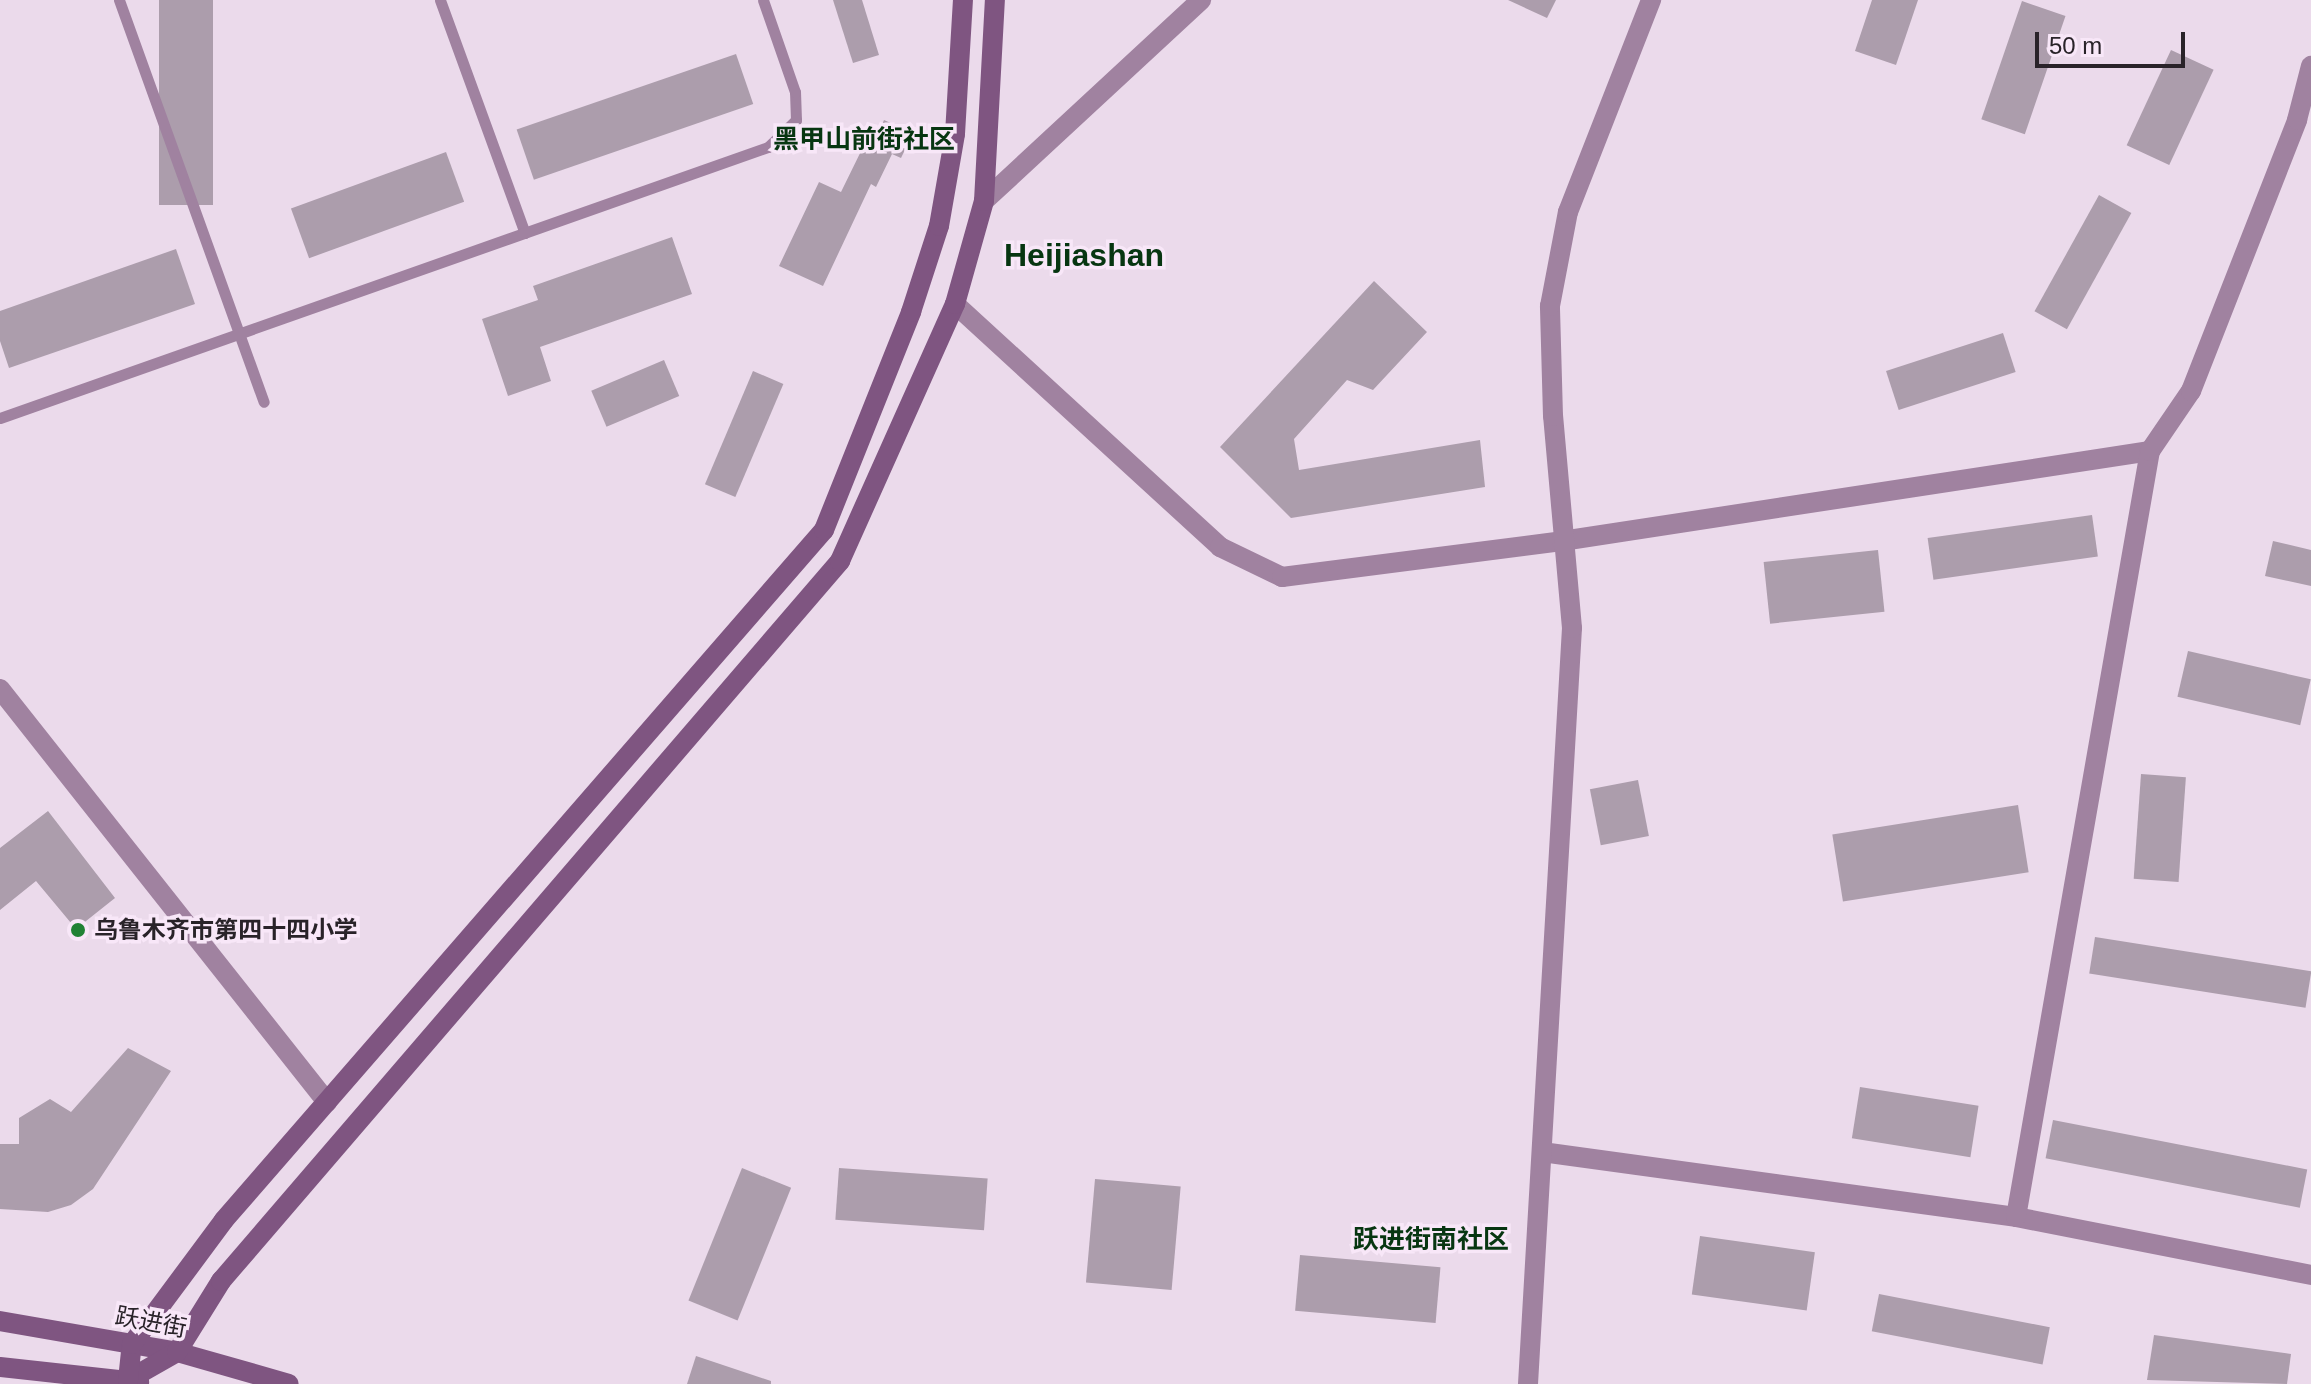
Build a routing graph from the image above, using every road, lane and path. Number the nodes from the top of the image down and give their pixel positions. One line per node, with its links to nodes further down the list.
1 (119, 0): 12 (lane)
2 (440, 0): 10 (lane)
3 (763, 0): 10 (lane)
4 (963, 0): 18 (street)
5 (995, 0): 9 (street)
6 (1201, 0): 9 (street)
7 (1651, 0): 16 (street)
8 (2311, 66): 15 (street)
9 (984, 201): 11 (street)
10 (525, 233): 12 (lane)
11 (955, 304): 16 (street); 24 (street)
12 (237, 334): 13 (lane); 14 (lane)
13 (264, 402)
14 (0, 418)
15 (2150, 451): 16 (street); 20 (street)
16 (1562, 541): 19 (street)
17 (0, 689): 18 (street)
18 (327, 1102): 23 (street)
19 (1542, 1152): 20 (street); 29 (street)
20 (2016, 1217): 21 (street)
21 (2311, 1275)
22 (0, 1321): 23 (street, 跃进街)
23 (132, 1344): 24 (street, 跃进街); 27 (street)
24 (177, 1352): 27 (street); 28 (street, 跃进街)
25 (0, 1367): 26 (street)
26 (94, 1380): 27 (street)
27 (138, 1382)
28 (289, 1384)
29 (1528, 1384)

